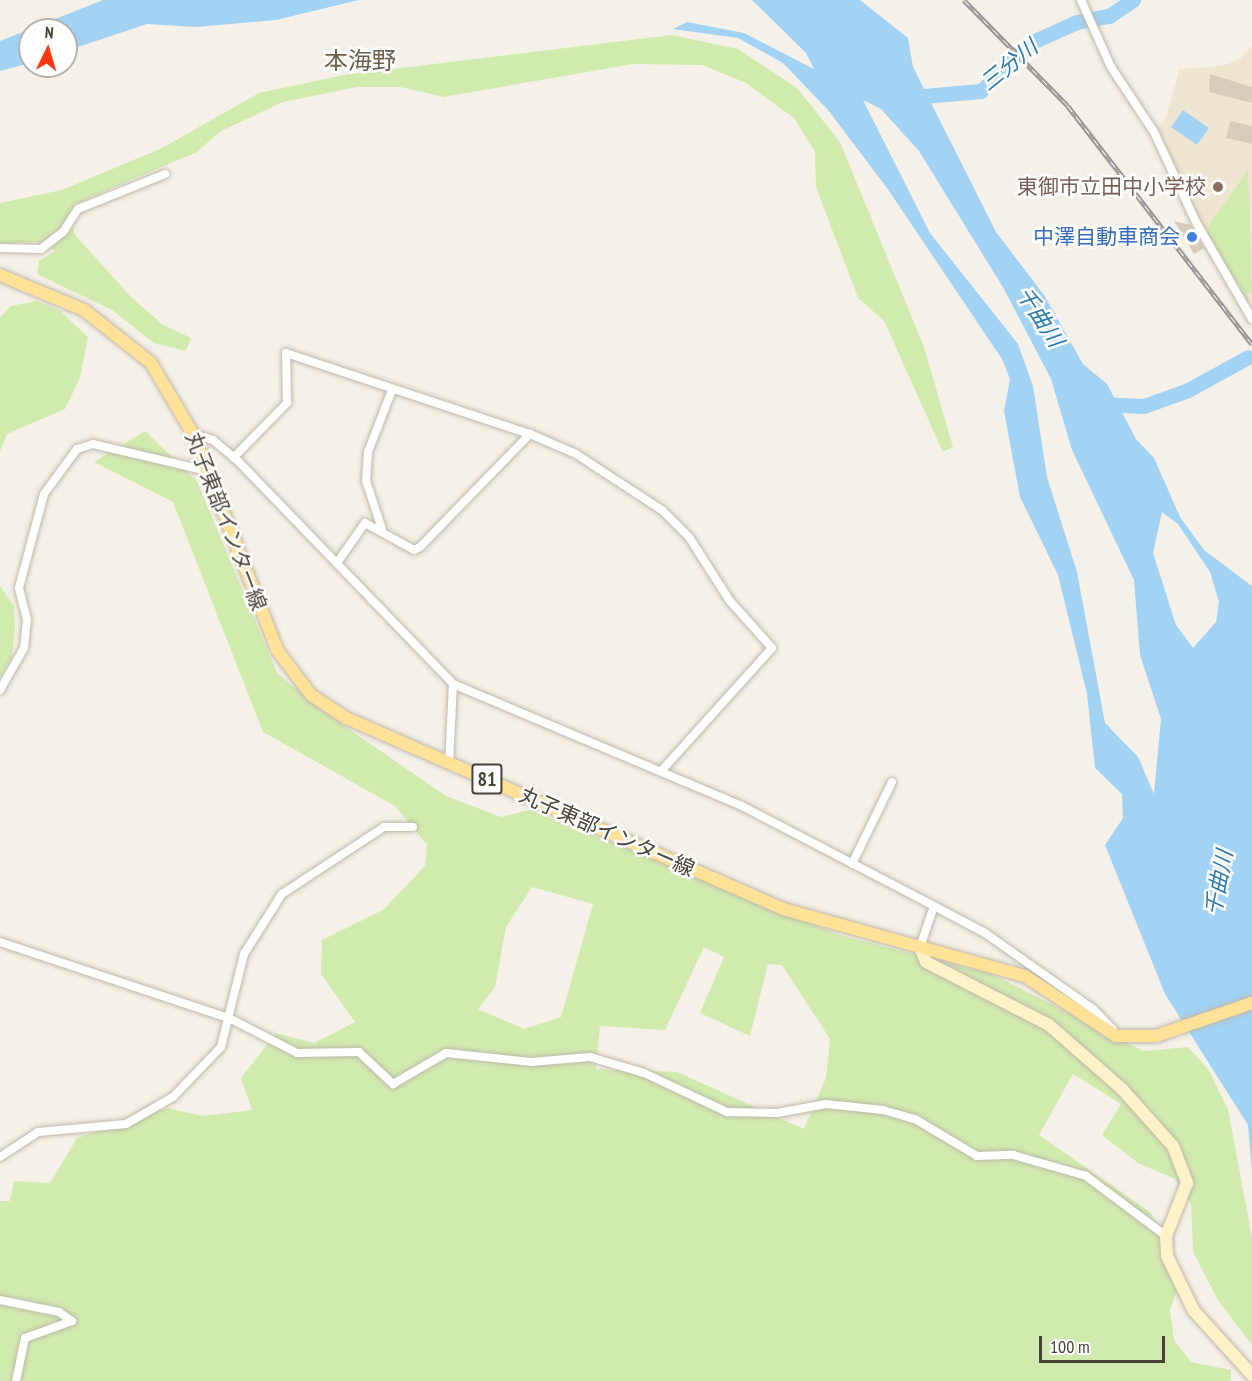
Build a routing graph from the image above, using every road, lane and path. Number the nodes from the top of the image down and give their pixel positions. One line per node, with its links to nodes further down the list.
1 (1081, 0): 5 (street)
2 (165, 174): 3 (street)
3 (0, 248)
4 (0, 275): 7 (main road, 丸子東部インター線 / 81)
5 (1252, 319)
6 (392, 390): 8 (street); 9 (street); 11 (street)
7 (193, 434): 9 (street); 10 (main road, 丸子東部インター線 / 81)
8 (530, 434): 11 (street); 16 (street)
9 (234, 457): 12 (street)
10 (207, 471): 14 (street); 15 (main road, 丸子東部インター線 / 81)
11 (382, 529): 12 (street)
12 (337, 563): 13 (street)
13 (453, 684): 15 (street); 16 (street)
14 (0, 690)
15 (449, 763): 22 (main road, 丸子東部インター線 / 81)
16 (662, 770): 19 (street)
17 (892, 783): 19 (street)
18 (413, 827): 24 (street)
19 (852, 864): 20 (street)
20 (934, 906): 22 (street); 25 (street)
21 (0, 942): 24 (street)
22 (920, 947): 25 (main road, 丸子東部インター線 / 81); 27 (main road)
23 (1252, 1003): 25 (main road, 丸子東部インター線 / 81)
24 (229, 1018): 26 (street); 27 (street)
25 (1116, 1036)
26 (0, 1157)
27 (1166, 1236): 29 (main road)
28 (0, 1300): 30 (street)
29 (1252, 1375)
30 (16, 1381)

